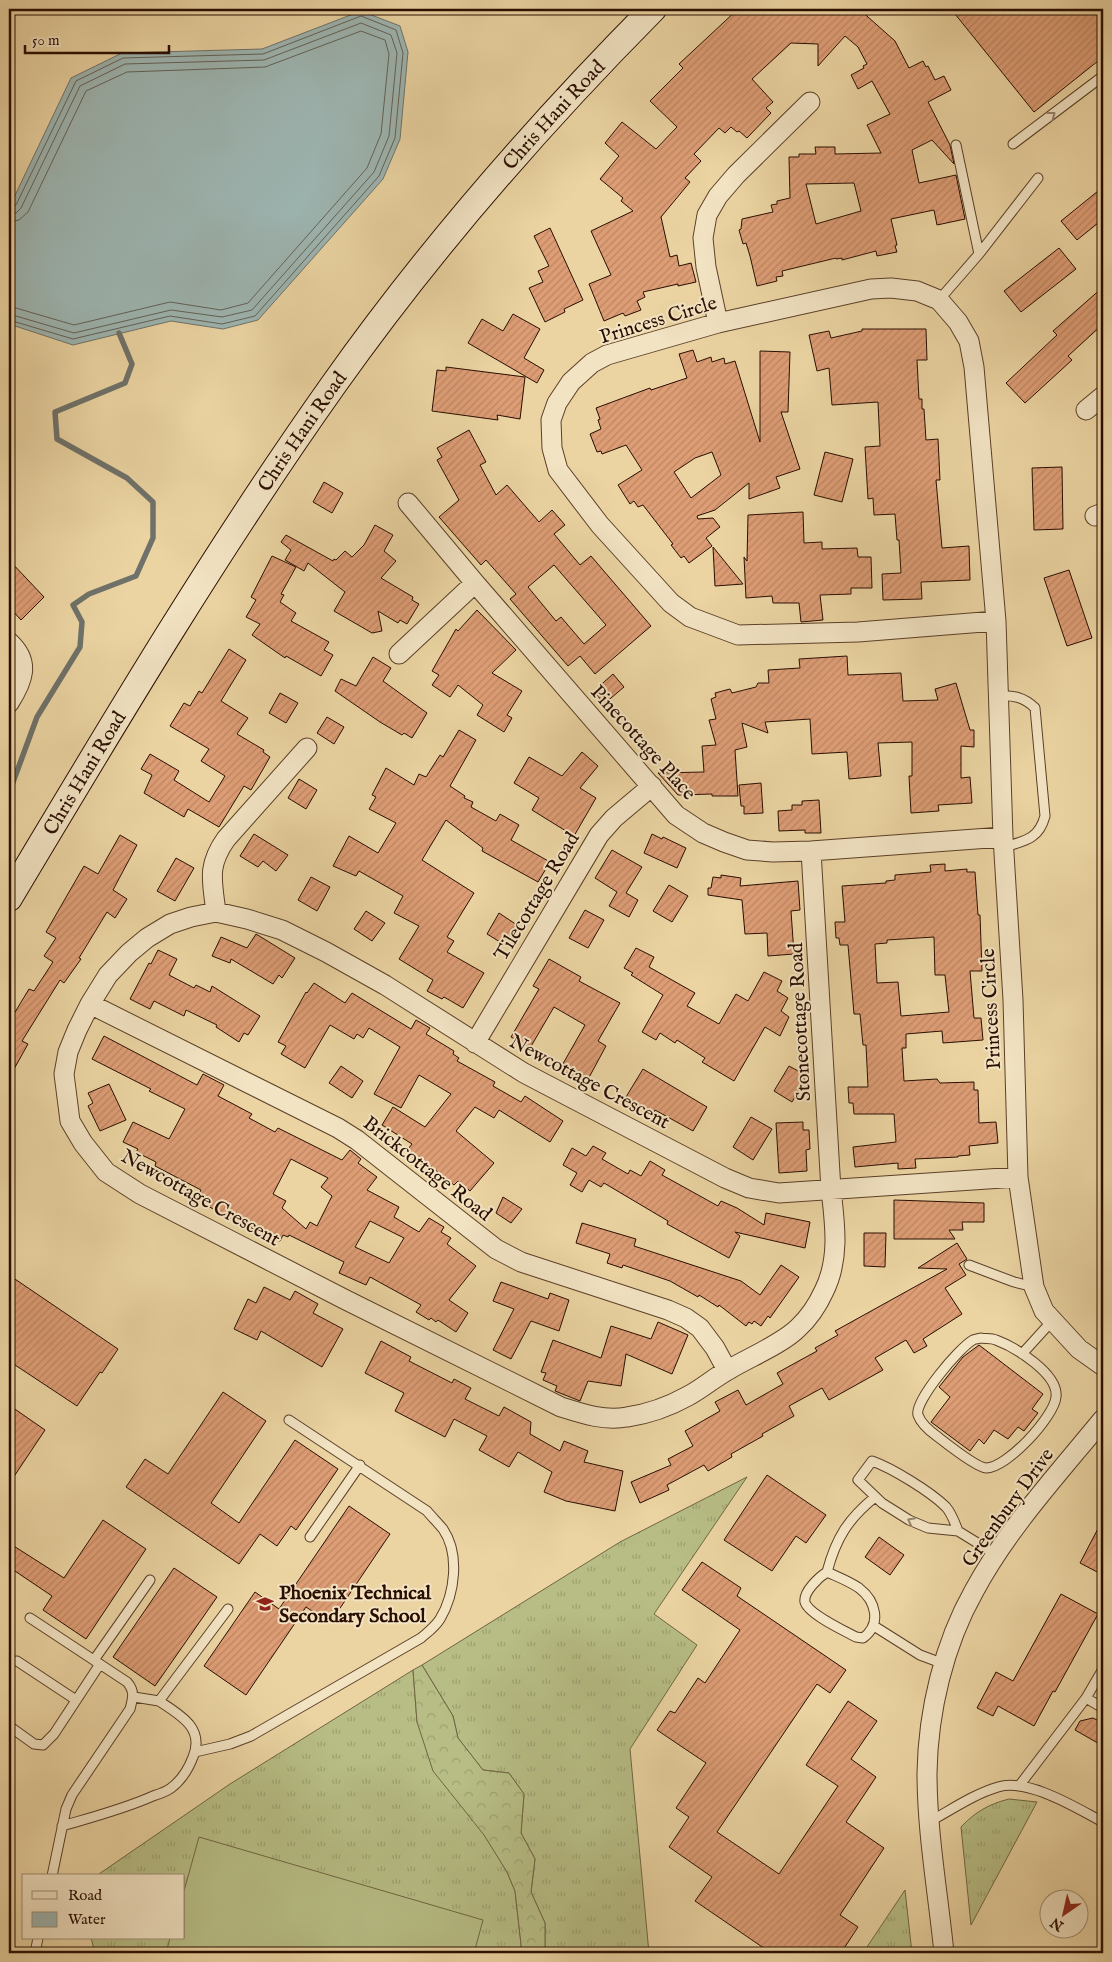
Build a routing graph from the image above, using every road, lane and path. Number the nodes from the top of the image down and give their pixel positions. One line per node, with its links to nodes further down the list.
1 (653, 9): 23 (main road, Chris Hani Road)
2 (1103, 76): 4 (lane, one-way to 2)
3 (810, 102): 9 (street)
4 (1013, 144)
5 (956, 145): 7 (lane)
6 (1038, 178): 7 (lane)
7 (979, 254): 8 (lane)
8 (939, 300): 9 (street, Princess Circle); 14 (street, Princess Circle)
9 (718, 323): 14 (street, Princess Circle)
10 (1103, 396): 11 (street)
11 (1086, 410)
12 (408, 503): 13 (street, Pinecottage Place)
13 (475, 583): 16 (street); 20 (street, Pinecottage Place)
14 (996, 621): 17 (street, Princess Circle)
15 (9, 642): 18 (street)
16 (399, 654)
17 (998, 696): 21 (street, Princess Circle); 21 (lane)
18 (9, 703)
19 (306, 748): 24 (street)
20 (652, 786): 22 (street, Pinecottage Place); 26 (street, Tilecottage Road)
21 (1004, 842): 22 (street, Pinecottage Place); 27 (street, Princess Circle)
22 (811, 851): 28 (street, Stonecottage Road)
23 (9, 898)
24 (216, 912): 25 (street, Newcottage Crescent); 26 (street, Newcottage Crescent)
25 (90, 1004): 34 (street, Brickcottage Road); 34 (street, Newcottage Crescent)
26 (475, 1043): 28 (street, Newcottage Crescent)
27 (1018, 1177): 28 (street, Newcottage Crescent); 30 (street, Princess Circle)
28 (831, 1190): 34 (street, Newcottage Crescent)
29 (969, 1265): 30 (lane)
30 (1034, 1287): 31 (street, Princess Circle)
31 (1052, 1321): 32 (lane); 33 (street, Princess Circle)
32 (1022, 1354): 32 (lane)
33 (1103, 1366)
34 (727, 1370)
35 (1103, 1419): 41 (street, Greenbury Drive)
36 (290, 1420): 37 (lane)
37 (360, 1466): 40 (lane); 57 (lane)
38 (875, 1497): 39 (lane, one-way to 38); 39 (lane); 42 (lane)
39 (958, 1531): 41 (lane)
40 (310, 1537)
41 (997, 1555): 49 (street, Greenbury Drive)
42 (827, 1572): 46 (lane); 46 (lane)
43 (150, 1580): 48 (lane)
44 (228, 1609): 54 (lane)
45 (30, 1618): 48 (lane)
46 (874, 1626): 49 (lane)
47 (17, 1661): 53 (lane)
48 (97, 1662): 51 (lane); 53 (lane)
49 (944, 1664): 59 (street, Greenbury Drive)
50 (1103, 1669): 52 (lane)
51 (134, 1697): 54 (lane); 61 (lane)
52 (1086, 1698): 55 (lane); 58 (lane)
53 (76, 1700): 56 (lane)
54 (159, 1701): 57 (lane)
55 (1103, 1708)
56 (9, 1726)
57 (195, 1752): 61 (lane)
58 (1019, 1786): 59 (lane); 60 (lane)
59 (929, 1822): 65 (street, Greenbury Drive)
60 (1103, 1822)
61 (62, 1826): 62 (lane)
62 (52, 1874)
63 (38, 1940): 64 (lane)
64 (35, 1953)
65 (944, 1953)

